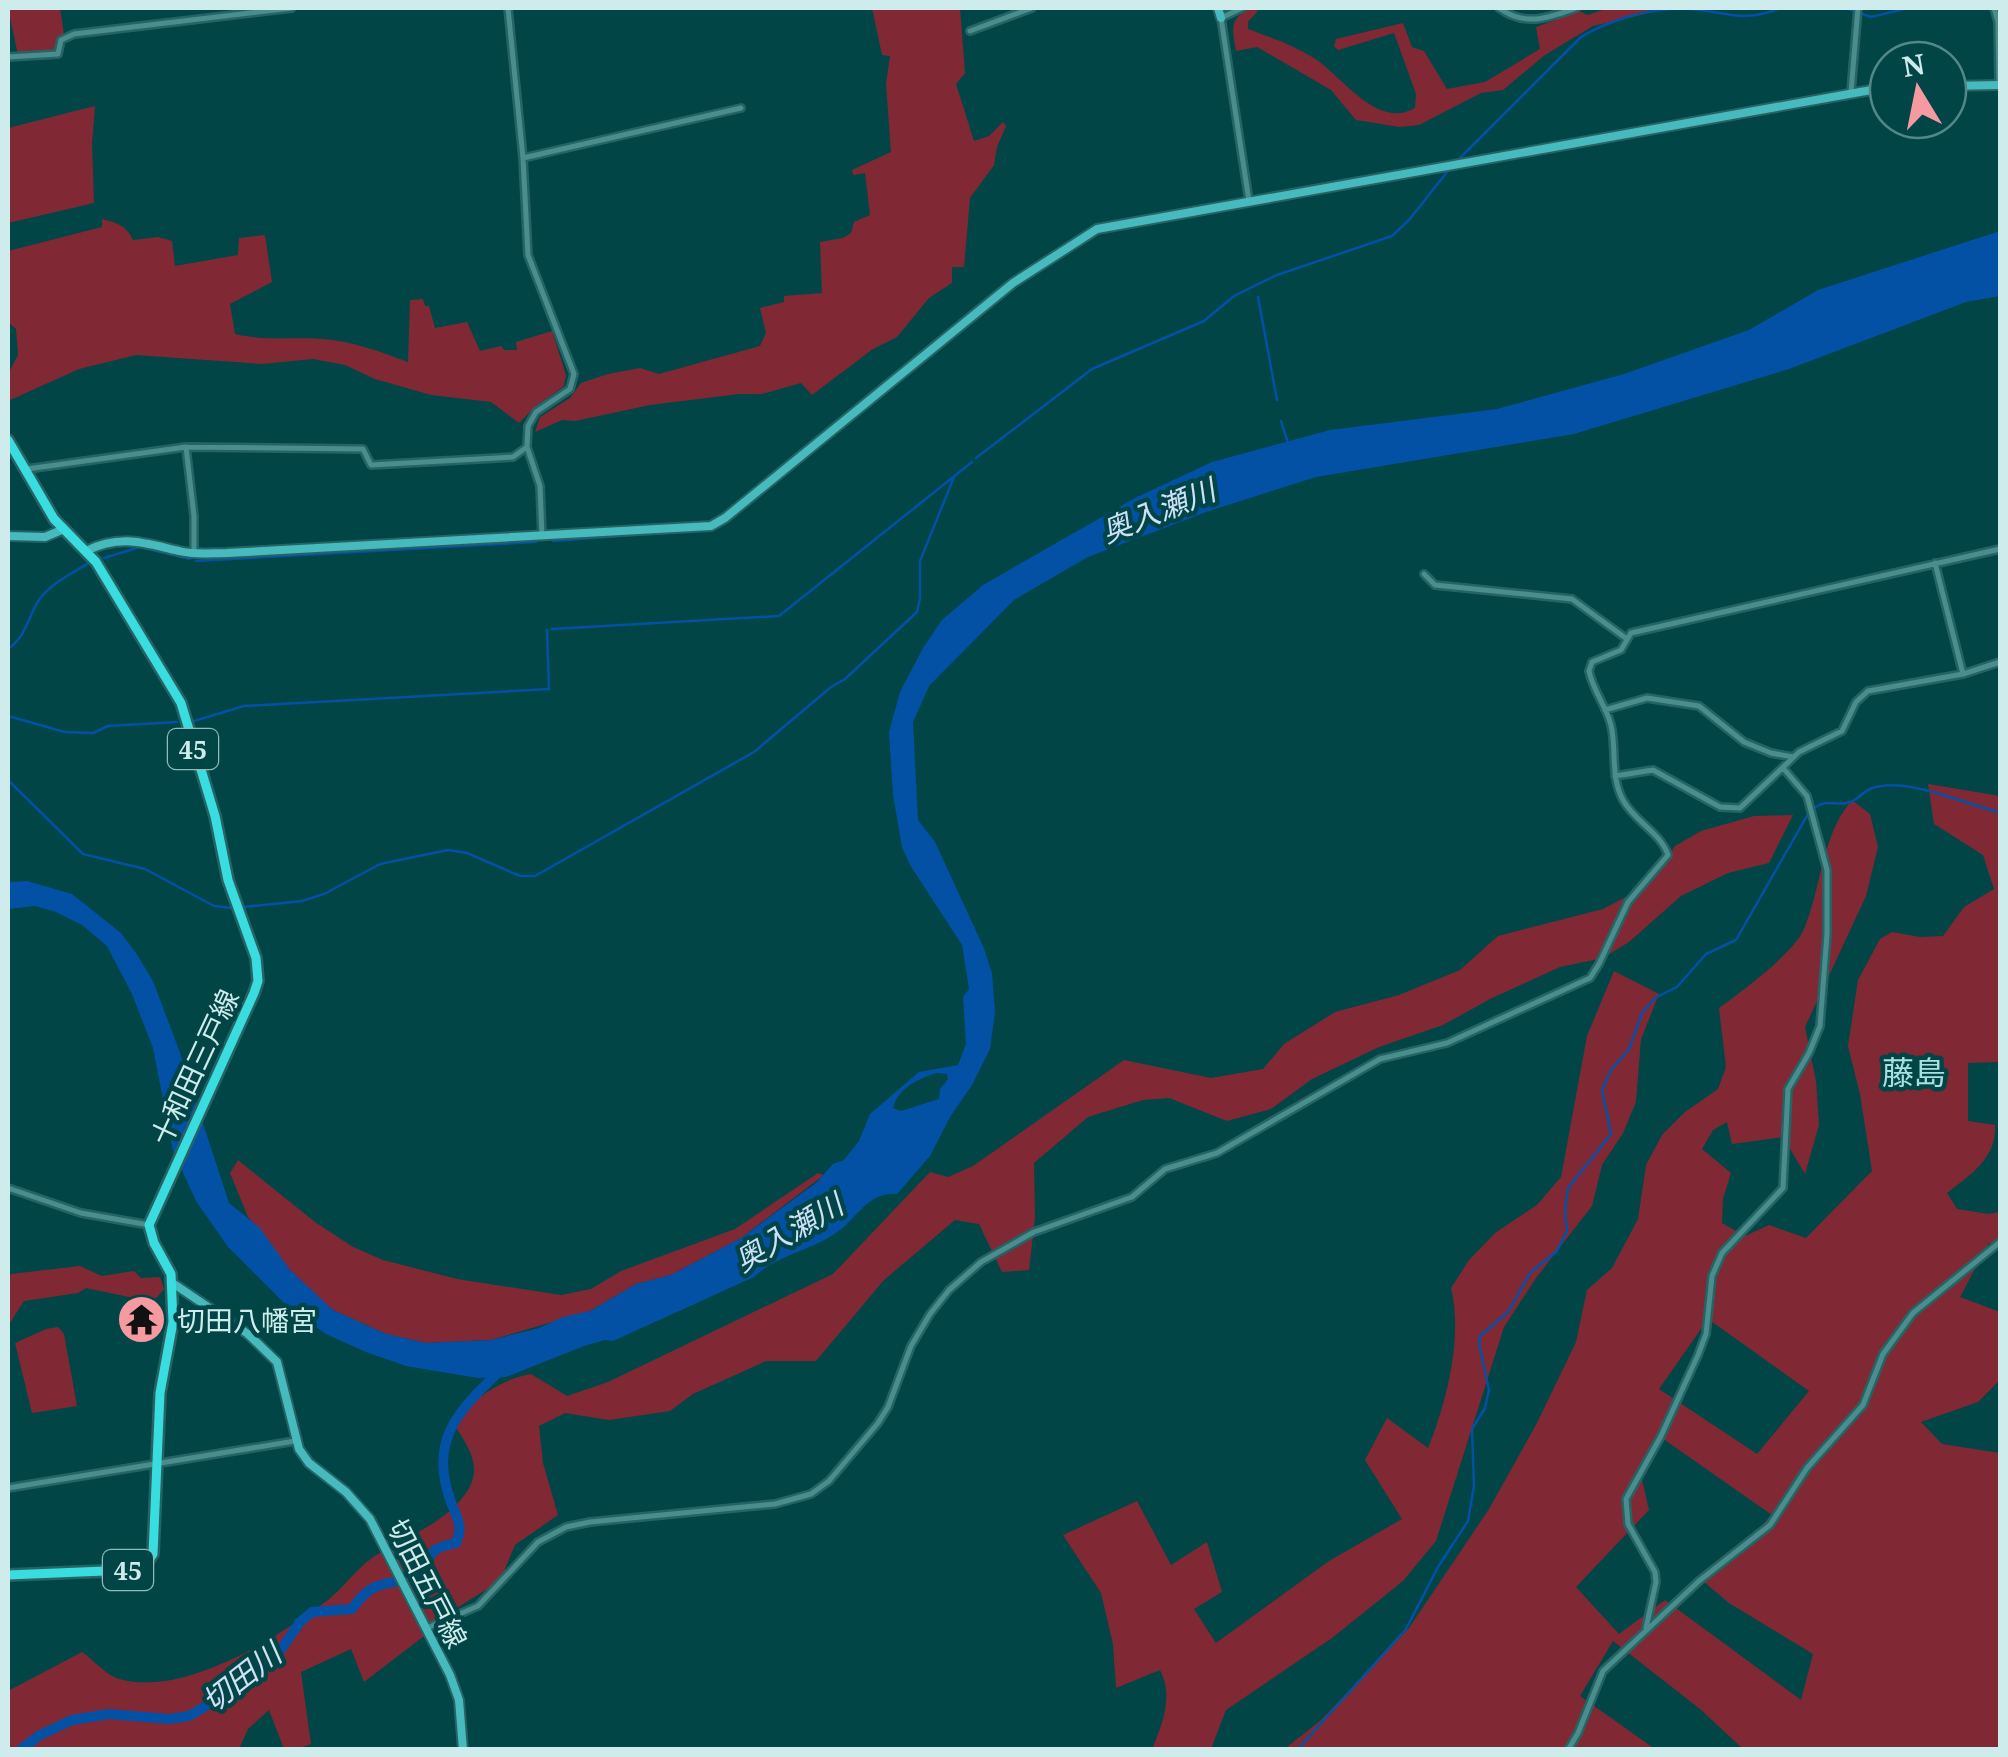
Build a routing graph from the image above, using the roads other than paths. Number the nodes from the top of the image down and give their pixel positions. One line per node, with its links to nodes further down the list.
1 (292, 8): 11 (street)
2 (508, 8): 17 (street)
3 (1032, 8): 10 (street)
4 (1242, 8): 9 (street)
5 (1499, 8): 6 (street)
6 (1576, 8)
7 (1994, 8): 12 (street)
8 (1857, 10): 15 (street)
9 (1219, 12): 18 (street)
10 (970, 32)
11 (8, 57)
12 (2000, 85): 13 (street)
13 (1968, 86)
14 (1868, 89): 15 (street)
15 (1852, 92): 18 (street)
16 (741, 108): 17 (street)
17 (523, 158): 21 (street)
18 (1249, 201): 25 (street)
19 (8, 440): 22 (main road, 十和田三戸線 / 45)
20 (186, 447): 21 (street); 22 (street); 28 (street)
21 (527, 447): 25 (street)
22 (24, 470): 23 (main road, 十和田三戸線 / 45)
23 (64, 529): 24 (street); 27 (main road, 十和田三戸線 / 45)
24 (8, 536)
25 (542, 536): 28 (street)
26 (2000, 549): 29 (street)
27 (86, 551): 28 (street); 39 (main road, 十和田三戸線 / 45)
28 (194, 553)
29 (1935, 563): 31 (street); 33 (street)
30 (1424, 574): 31 (street)
31 (1627, 639): 34 (street)
32 (2000, 662): 33 (street)
33 (1962, 674): 35 (street)
34 (1605, 710): 35 (street); 37 (street)
35 (1793, 757): 36 (street)
36 (1784, 769): 37 (street); 47 (street)
37 (1615, 776): 46 (street)
38 (8, 1188): 39 (street)
39 (148, 1225): 41 (main road, 45)
40 (2000, 1242): 47 (street)
41 (171, 1282): 42 (street, 切田五戸線); 43 (main road, 45)
42 (296, 1440): 43 (street); 46 (street, 切田五戸線)
43 (157, 1464): 44 (street); 45 (main road, 45)
44 (8, 1488)
45 (8, 1575)
46 (427, 1628): 48 (street, 切田五戸線)
47 (1646, 1628): 49 (street)
48 (464, 1750)
49 (1568, 1750)

